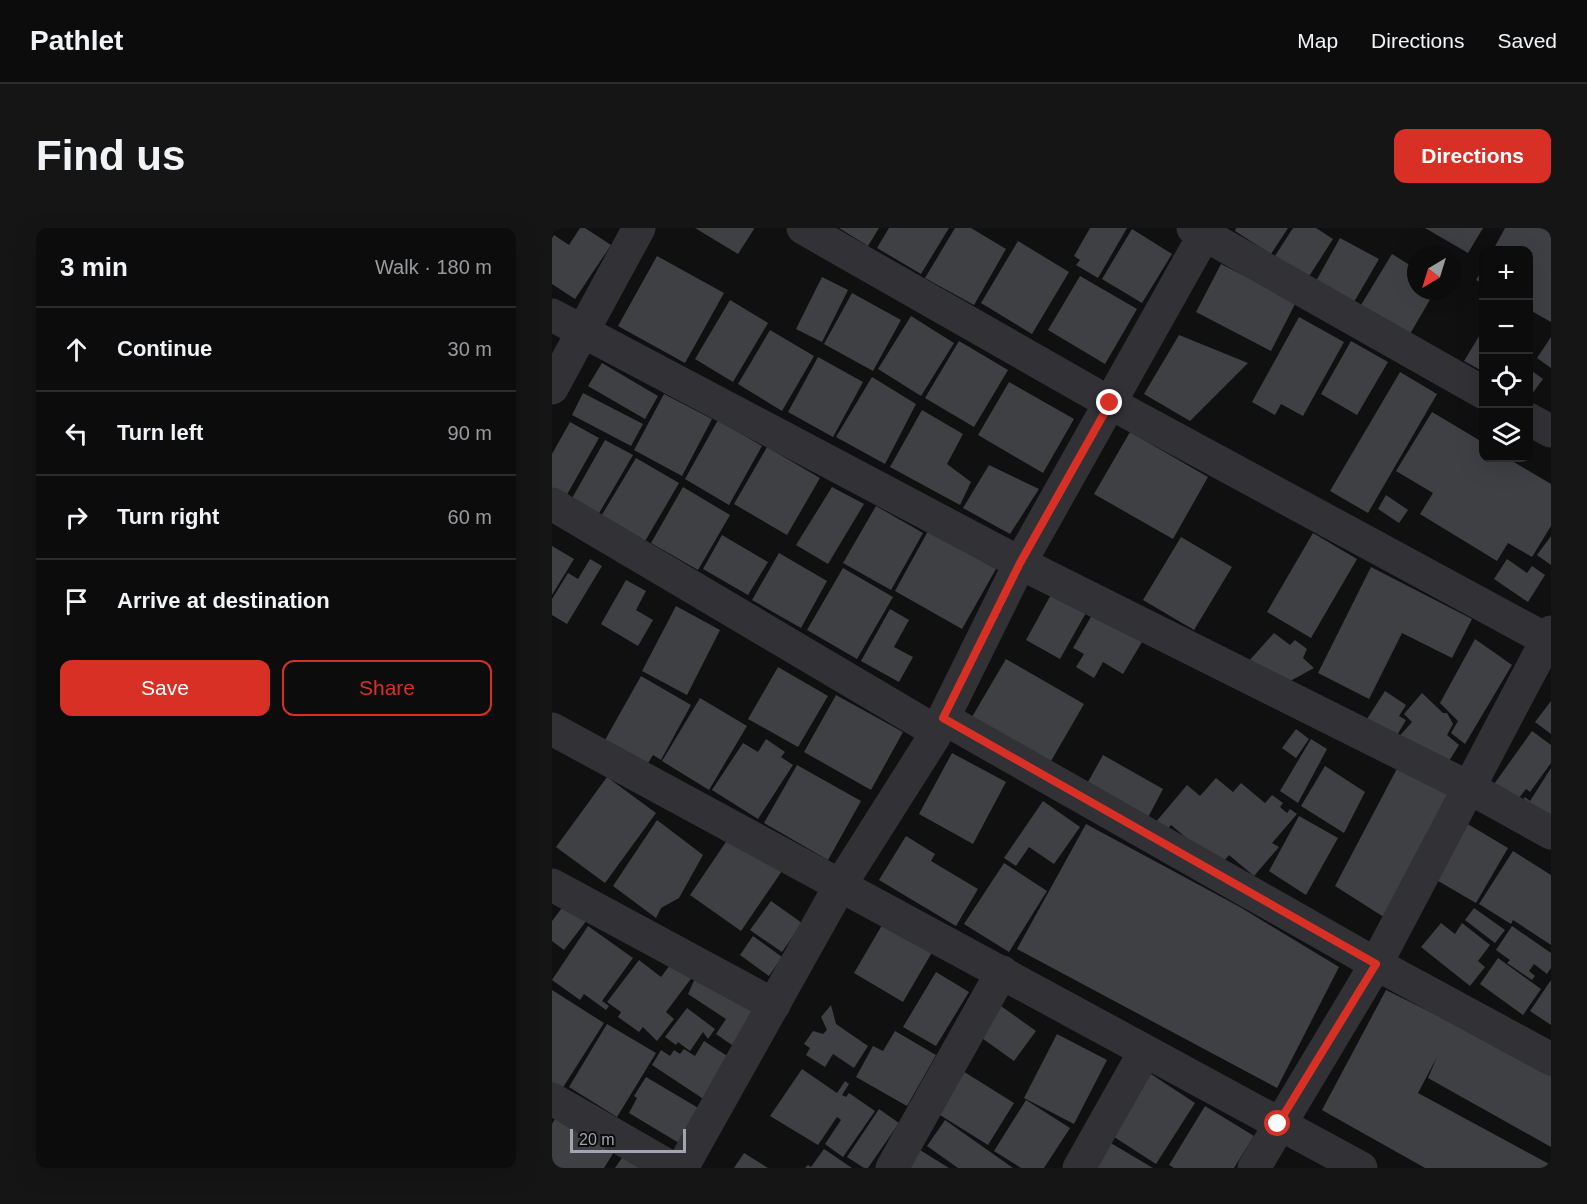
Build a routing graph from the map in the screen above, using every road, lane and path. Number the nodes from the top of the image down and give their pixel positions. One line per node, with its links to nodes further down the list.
1 (639, 228): 5 (street)
2 (802, 228): 8 (street)
3 (1202, 230): 7 (street); 8 (street)
4 (552, 315): 5 (street)
5 (582, 333): 6 (street); 12 (street)
6 (552, 388)
7 (1479, 390)
8 (1110, 403): 12 (street); 13 (street)
9 (1533, 422): 10 (street)
10 (1551, 431)
11 (552, 504): 14 (street)
12 (1020, 563): 14 (street); 16 (street)
13 (1550, 638): 16 (street)
14 (940, 725): 18 (street); 20 (street)
15 (552, 729): 18 (street)
16 (1470, 788): 17 (street); 20 (street)
17 (1551, 834)
18 (841, 884): 21 (street); 22 (street)
19 (552, 885): 22 (street)
20 (1376, 964): 24 (street); 26 (street)
21 (1002, 972): 23 (street); 29 (street)
22 (774, 1005): 28 (street)
23 (1145, 1051): 26 (street); 30 (street)
24 (1551, 1059)
25 (552, 1099): 27 (street)
26 (1278, 1124): 31 (street); 32 (street)
27 (672, 1168)
28 (682, 1168)
29 (892, 1168)
30 (1079, 1168)
31 (1254, 1168)
32 (1361, 1168)

